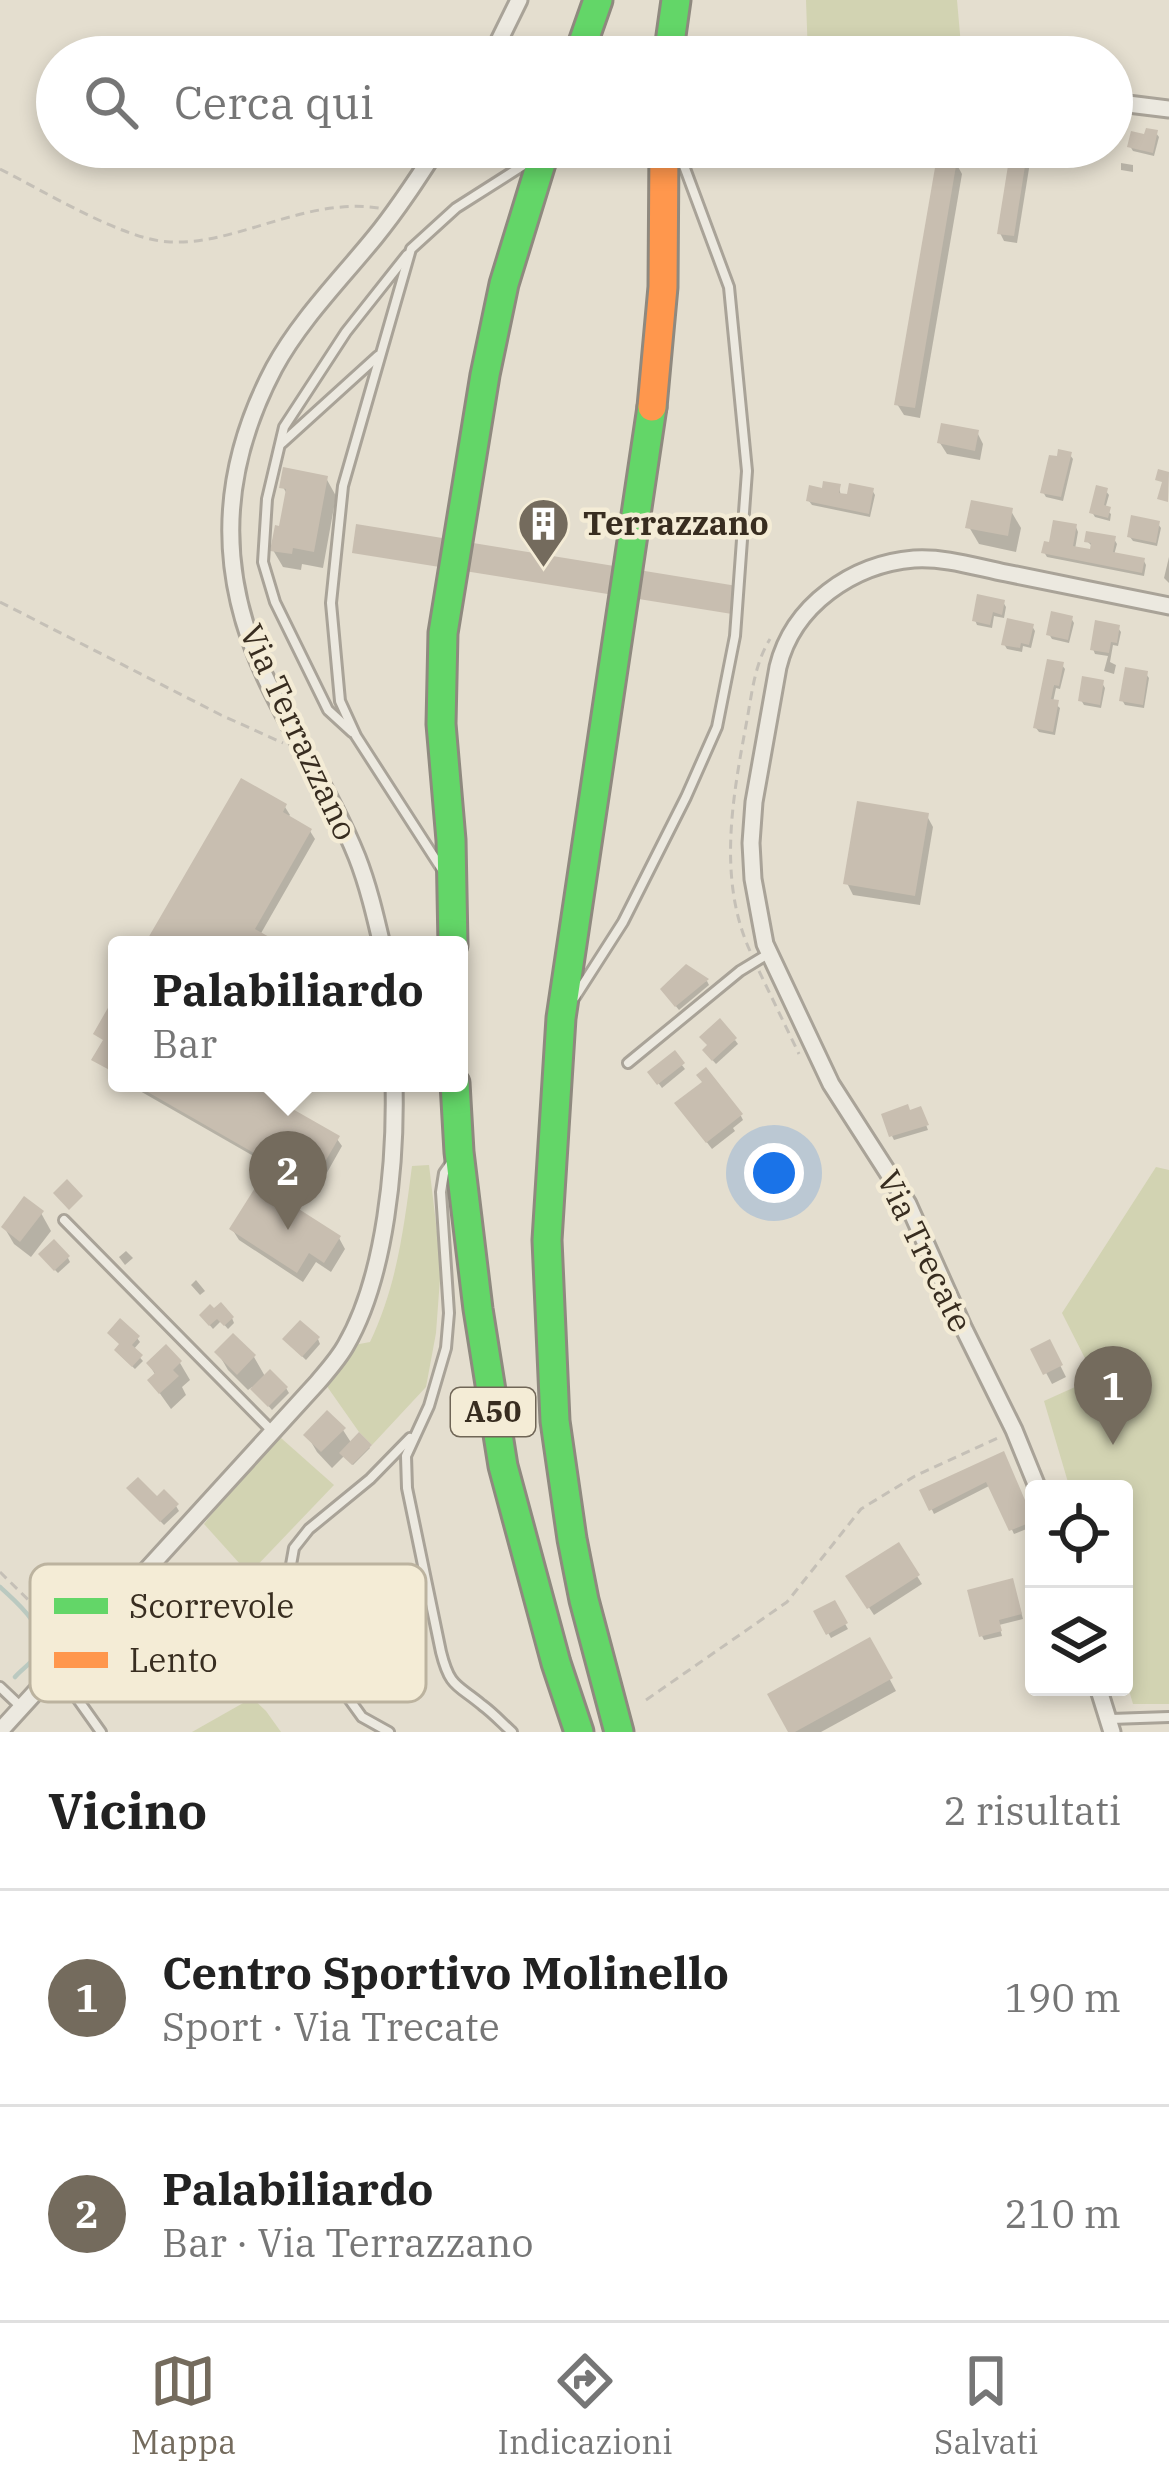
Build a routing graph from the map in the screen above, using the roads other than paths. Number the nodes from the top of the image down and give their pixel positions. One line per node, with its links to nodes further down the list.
1 (519, 0): 4 (street)
2 (598, 0): 5 (highway)
3 (676, 0): 6 (highway)
4 (501, 36)
5 (585, 36)
6 (671, 36)
7 (1133, 105): 8 (street)
8 (1169, 109)
9 (425, 168): 20 (street, Via Terrazzano)
10 (517, 168): 14 (lane)
11 (539, 168): 19 (highway)
12 (664, 168): 23 (highway, A50)
13 (685, 168): 23 (lane)
14 (411, 249): 15 (lane); 16 (lane)
15 (379, 355): 16 (lane); 18 (lane)
16 (279, 446): 18 (lane)
17 (1169, 606): 22 (street, Via Trecate)
18 (356, 736): 19 (lane)
19 (452, 883): 21 (highway)
20 (379, 936)
21 (453, 936)
22 (762, 957): 24 (lane); 31 (street, Via Trecate)
23 (561, 1018): 49 (highway, A50)
24 (628, 1063)
25 (394, 1092): 29 (street)
26 (456, 1092): 27 (highway, A50)
27 (459, 1151): 30 (lane); 48 (highway, A50)
28 (64, 1220): 29 (lane)
29 (273, 1432): 32 (street)
30 (416, 1433): 33 (lane); 34 (lane)
31 (1034, 1480)
32 (151, 1564)
33 (291, 1564)
34 (423, 1564)
35 (426, 1578): 47 (lane)
36 (0, 1687): 41 (lane)
37 (1101, 1696): 43 (street)
38 (30, 1697): 41 (street)
39 (79, 1702): 45 (lane)
40 (351, 1702): 46 (lane)
41 (21, 1707): 44 (street)
42 (1169, 1717): 43 (lane)
43 (1110, 1726)
44 (0, 1731)
45 (100, 1732)
46 (389, 1732)
47 (512, 1732)
48 (579, 1732)
49 (619, 1732)

